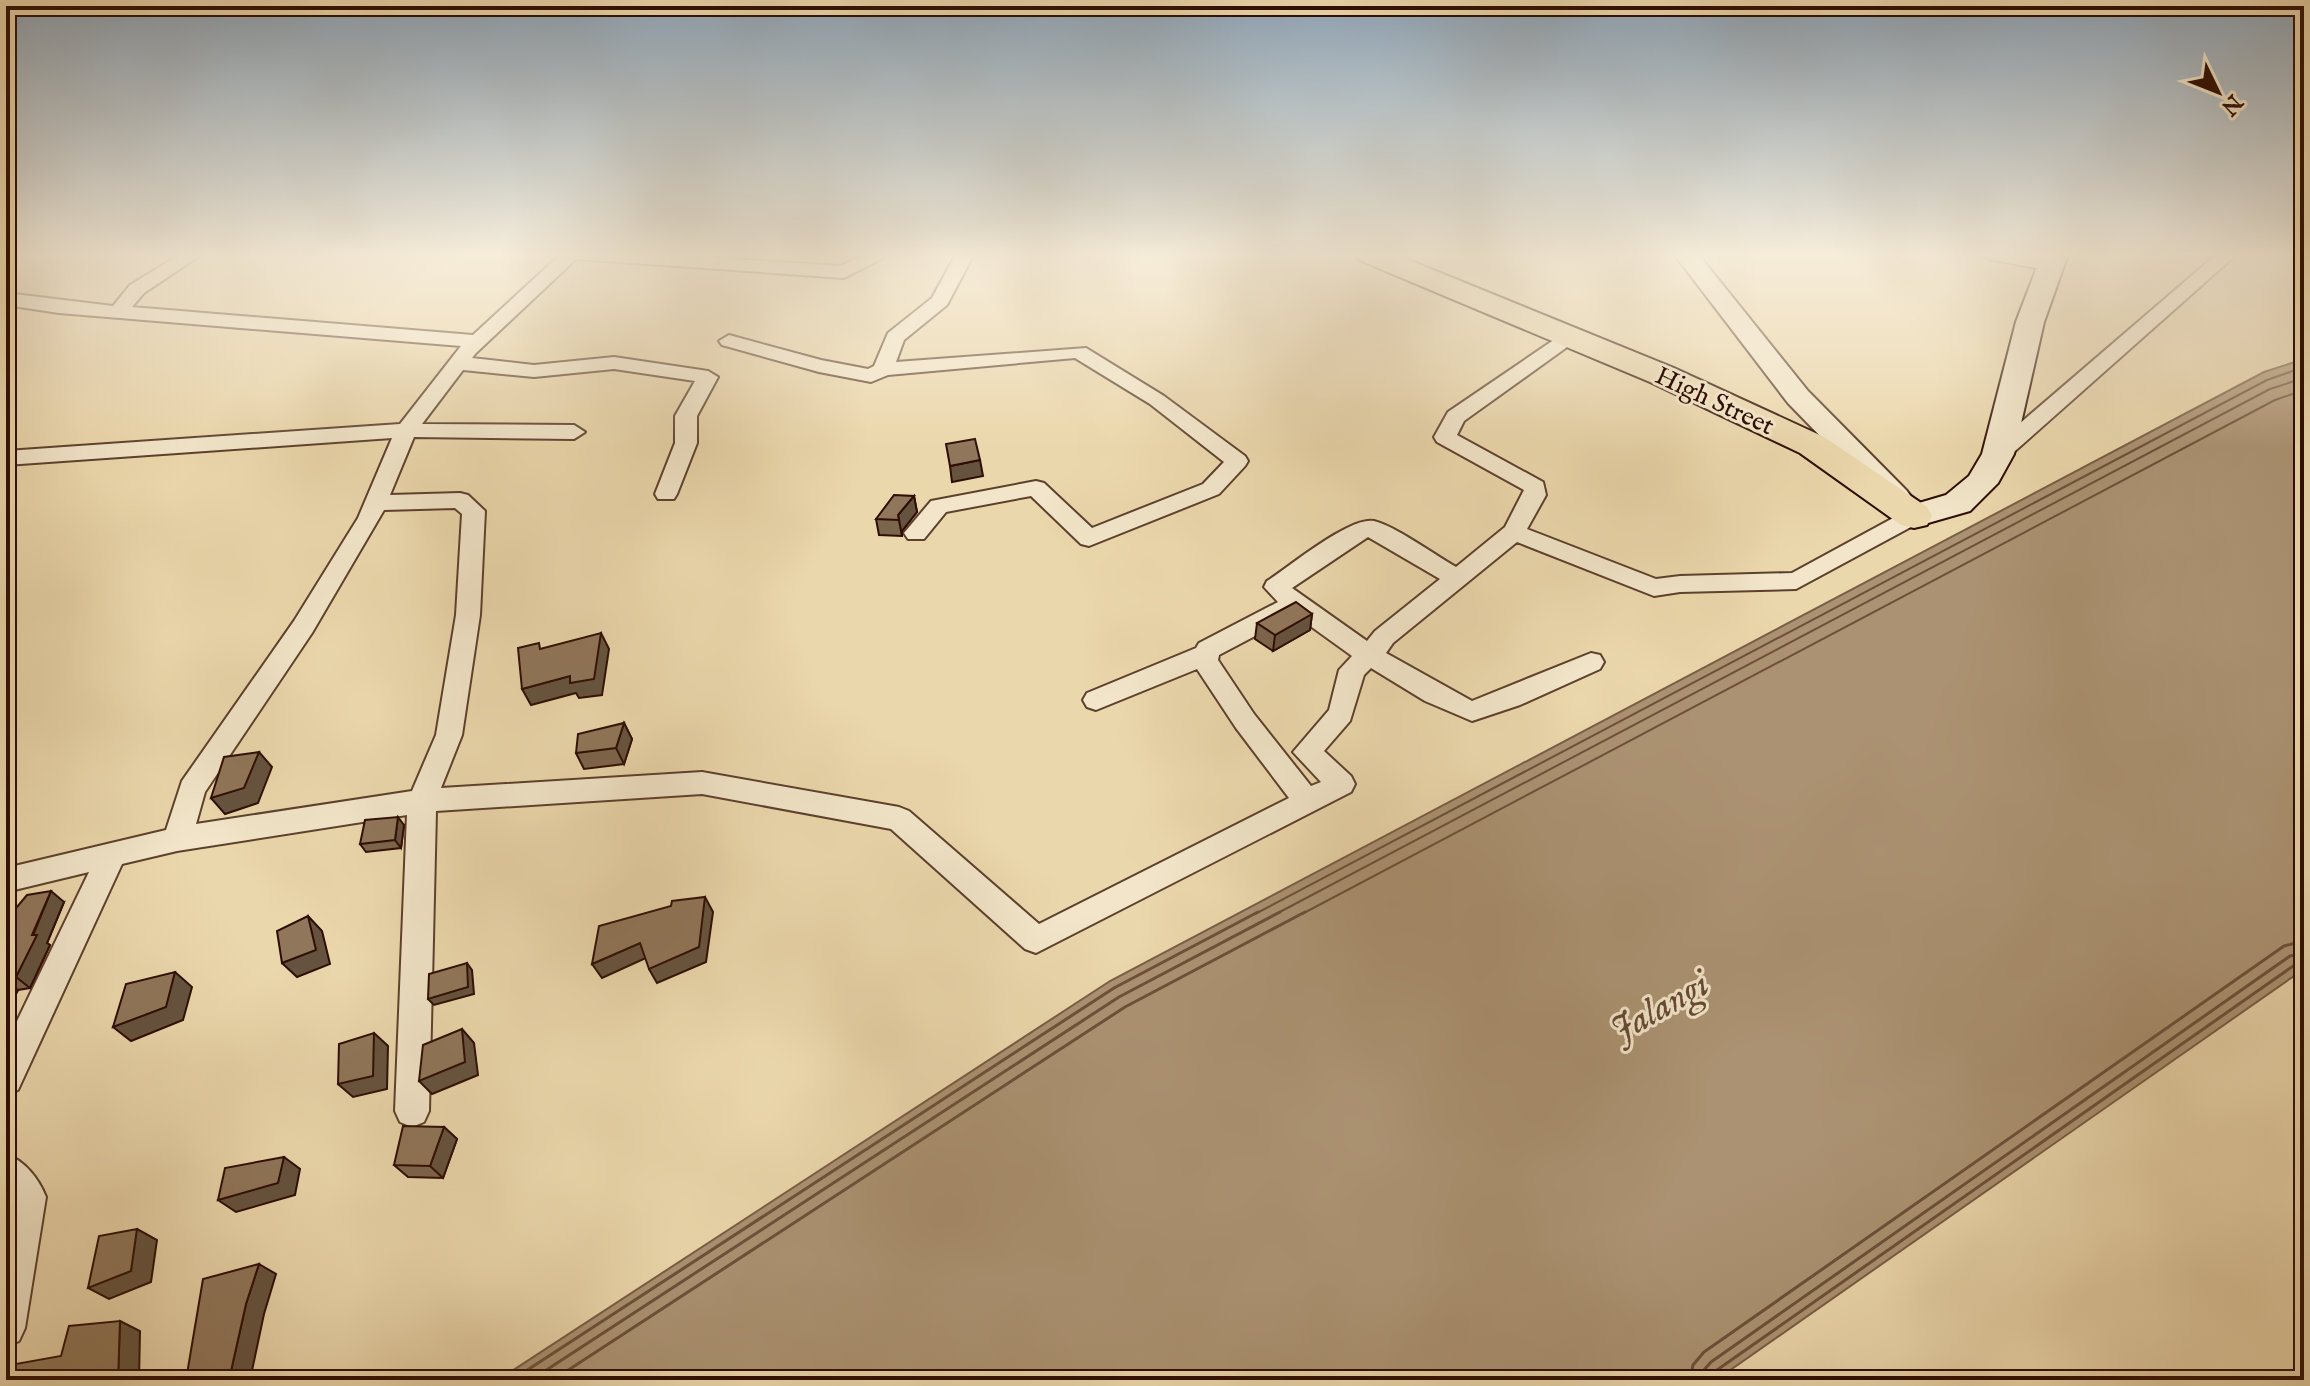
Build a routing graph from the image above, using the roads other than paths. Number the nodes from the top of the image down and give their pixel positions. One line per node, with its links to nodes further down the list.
1 (200, 319): 9 (street)
2 (500, 319): 9 (street)
3 (918, 319): 12 (street)
4 (1526, 319): 8 (main road, High Street)
5 (1737, 319): 19 (street)
6 (2031, 319): 15 (main road)
7 (2154, 319): 15 (street)
8 (1571, 337): 19 (main road, High Street); 20 (street)
9 (476, 341): 11 (street)
10 (729, 341): 12 (street)
11 (458, 363): 13 (street); 17 (street)
12 (883, 369): 21 (street)
13 (406, 430): 14 (street); 16 (street); 18 (street)
14 (574, 432)
15 (1998, 454): 19 (main road)
16 (6, 458)
17 (666, 494)
18 (375, 503): 28 (street); 30 (street)
19 (1914, 516): 20 (street)
20 (1514, 532): 22 (street)
21 (916, 533)
22 (1455, 577): 23 (street); 25 (street)
23 (1294, 604): 24 (street); 25 (street)
24 (1205, 655): 27 (street); 29 (street)
25 (1371, 655): 26 (street); 29 (street)
26 (1591, 662)
27 (1096, 700)
28 (422, 801): 29 (street); 30 (street); 34 (street)
29 (1307, 801)
30 (177, 839): 31 (street)
31 (112, 855): 32 (street); 33 (street)
32 (6, 880)
33 (6, 1079)
34 (412, 1111)
35 (6, 1171): 36 (street)
36 (6, 1328)

